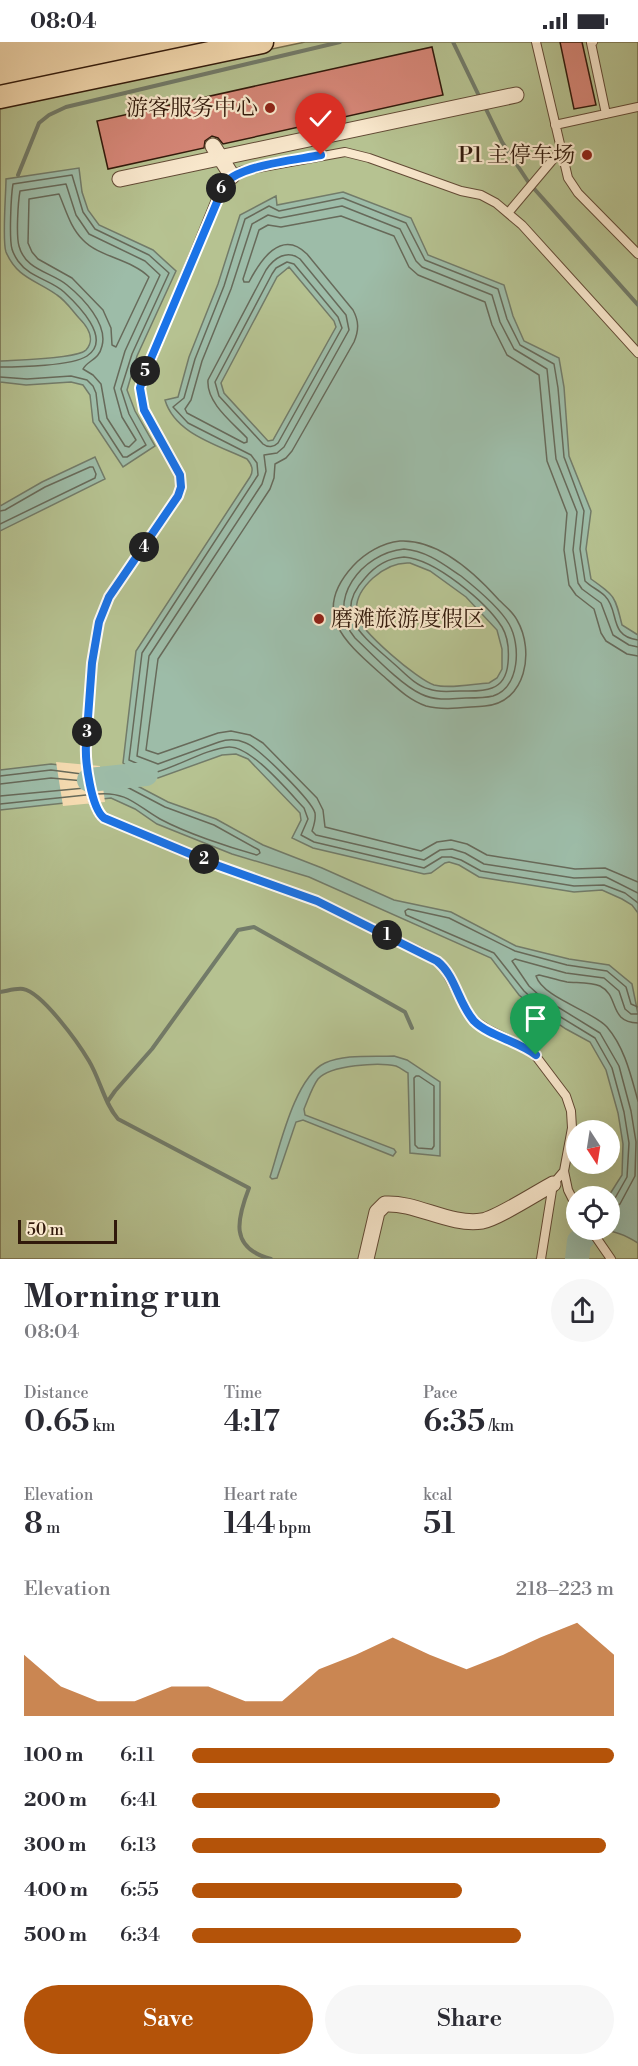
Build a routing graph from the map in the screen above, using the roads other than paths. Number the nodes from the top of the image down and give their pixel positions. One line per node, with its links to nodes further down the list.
1 (214, 42): 5 (main road)
2 (262, 42): 7 (main road)
3 (536, 42): 10 (lane)
4 (593, 42): 9 (lane)
5 (0, 88)
6 (516, 95): 12 (street)
7 (0, 97)
8 (638, 107): 9 (lane)
9 (606, 114): 10 (lane)
10 (555, 125): 11 (lane)
11 (561, 150): 15 (lane); 16 (lane)
12 (217, 152): 13 (street); 14 (street)
13 (232, 176): 15 (lane); 18 (lane)
14 (120, 179)
15 (507, 213): 17 (lane)
16 (638, 254)
17 (638, 353)
18 (564, 1171): 19 (lane); 20 (lane)
19 (553, 1184): 22 (street); 23 (lane)
20 (567, 1186)
21 (598, 1240): 24 (lane)
22 (366, 1259)
23 (541, 1259)
24 (611, 1259)

